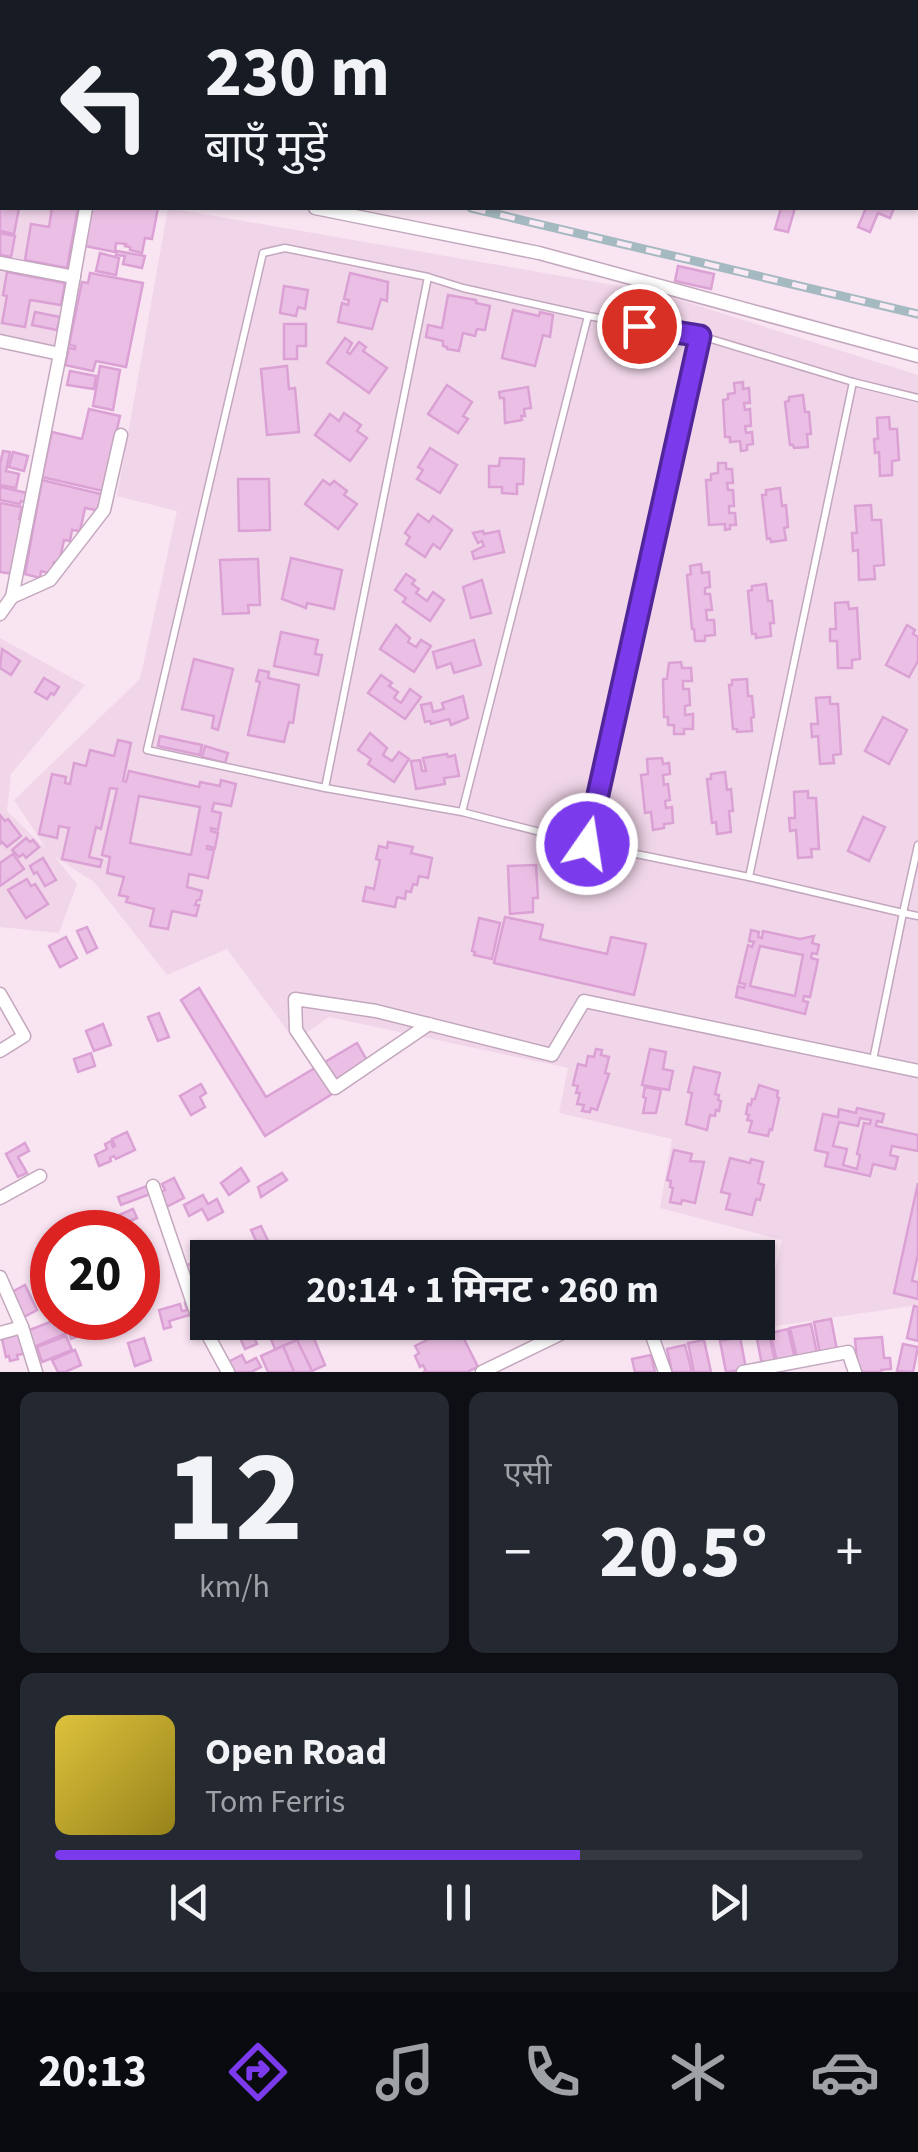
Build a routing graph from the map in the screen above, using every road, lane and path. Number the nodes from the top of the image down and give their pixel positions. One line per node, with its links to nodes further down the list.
1 (86, 210): 5 (street)
2 (325, 210): 10 (street)
3 (0, 264): 5 (street)
4 (428, 277): 6 (lane); 16 (lane); 16 (lane)
5 (74, 278): 9 (street)
6 (588, 316): 7 (lane); 17 (lane)
7 (700, 336): 11 (lane); 18 (lane)
8 (0, 340): 9 (street)
9 (60, 354): 14 (street)
10 (918, 356)
11 (853, 382): 12 (lane); 20 (lane)
12 (918, 398)
13 (121, 434): 14 (street)
14 (12, 596): 15 (street)
15 (0, 614)
16 (325, 788): 17 (lane)
17 (462, 812): 18 (lane)
18 (587, 844): 20 (lane)
19 (918, 845): 21 (lane)
20 (749, 877): 21 (lane)
21 (902, 913): 22 (lane); 26 (lane)
22 (918, 916)
23 (0, 994): 25 (street)
24 (429, 1024): 24 (street); 26 (street)
25 (0, 1051)
26 (873, 1061): 27 (street)
27 (918, 1070)
28 (40, 1176): 30 (street)
29 (153, 1186): 38 (street)
30 (0, 1198)
31 (0, 1277): 32 (street)
32 (22, 1327): 33 (street); 37 (street)
33 (0, 1333)
34 (548, 1340): 39 (street)
35 (653, 1340): 40 (street)
36 (774, 1370): 41 (street); 42 (street)
37 (36, 1372)
38 (228, 1372)
39 (482, 1372)
40 (665, 1372)
41 (742, 1372)
42 (855, 1372)

